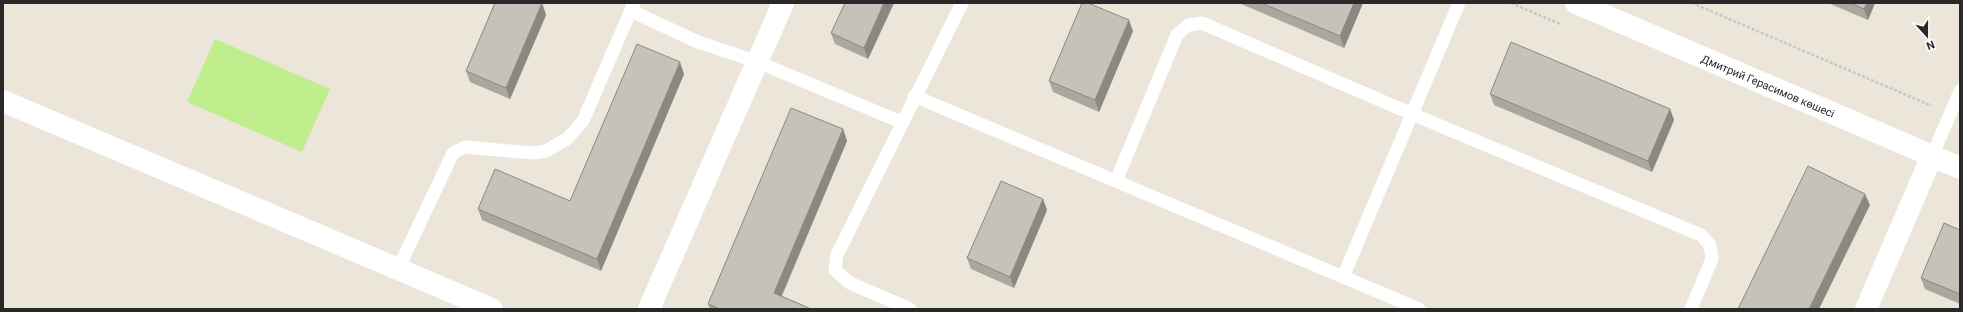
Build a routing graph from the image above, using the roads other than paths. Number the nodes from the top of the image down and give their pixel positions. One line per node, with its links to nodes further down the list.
1 (783, 3): 6 (street)
2 (962, 3): 8 (lane)
3 (1459, 3): 10 (lane)
4 (1576, 3): 12 (street, Дмитрий Герасимов көшесі)
5 (632, 7): 6 (lane); 15 (lane)
6 (758, 62): 11 (lane); 18 (street)
7 (1960, 91): 12 (lane)
8 (914, 96): 11 (lane); 14 (lane)
9 (3, 101): 15 (street)
10 (1412, 114): 14 (lane); 16 (lane); 21 (lane)
11 (901, 122): 19 (lane)
12 (1932, 156): 13 (street, Дмитрий Герасимов көшесі); 22 (street)
13 (1960, 168)
14 (1116, 181): 16 (lane)
15 (398, 269): 17 (street)
16 (1343, 277): 20 (lane)
17 (492, 309)
18 (649, 309)
19 (910, 309)
20 (1419, 309)
21 (1691, 309)
22 (1867, 309)

